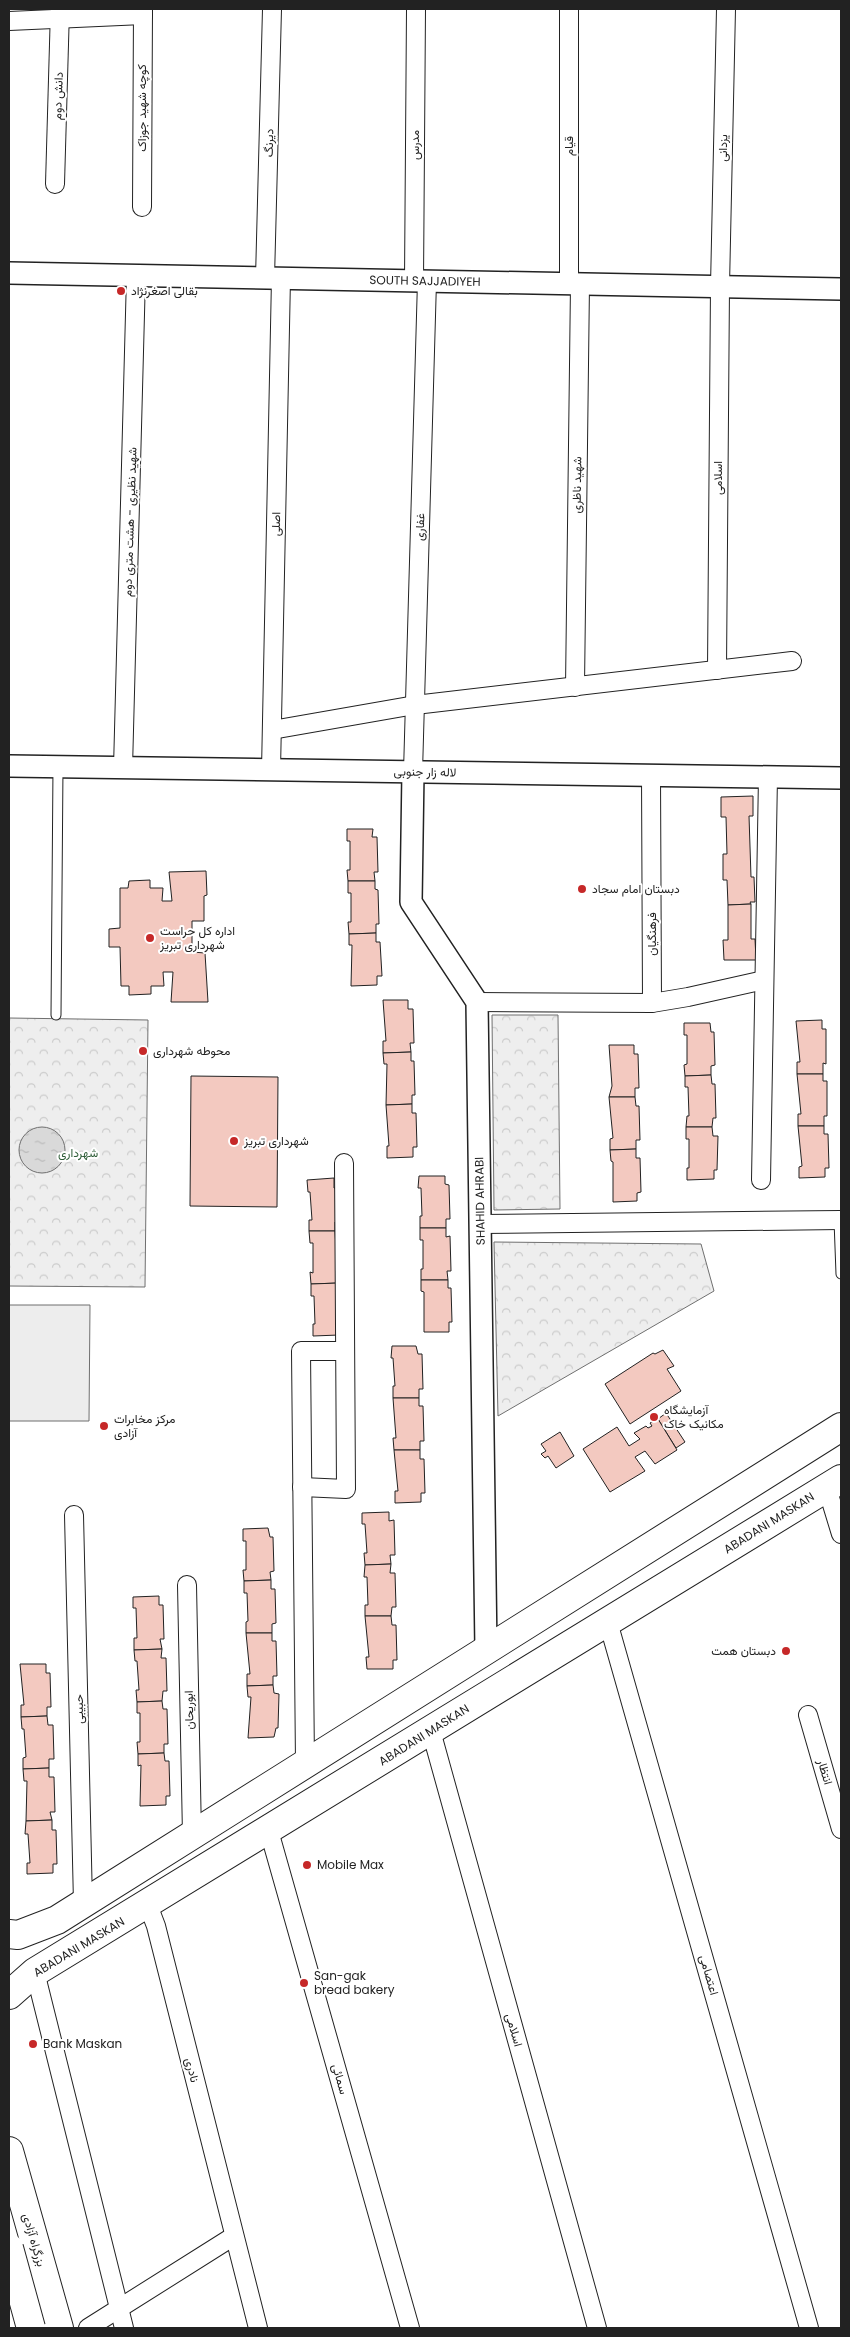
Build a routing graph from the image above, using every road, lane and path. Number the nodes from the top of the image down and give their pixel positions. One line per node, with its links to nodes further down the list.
1 (272, 9): 12 (street, دیرنگ)
2 (416, 9): 13 (street, مدرس)
3 (569, 9): 14 (street, قیام)
4 (726, 9): 15 (street, یزدانی)
5 (143, 12): 6 (street); 9 (street, کوچه شهید جوزاک)
6 (60, 14): 7 (street); 8 (street, دانش دوم)
7 (9, 20)
8 (55, 184)
9 (142, 207)
10 (9, 273): 11 (street, SOUTH SAJJADIYEH)
11 (136, 276): 12 (street, SOUTH SAJJADIYEH); 24 (street, شهید نظیری - هشت متری دوم)
12 (273, 278): 13 (street, SOUTH SAJJADIYEH); 21 (street, اصلی)
13 (421, 281): 14 (street, SOUTH SAJJADIYEH); 20 (street, غفاری)
14 (574, 284): 15 (street, SOUTH SAJJADIYEH); 19 (street, شهید ناظری)
15 (720, 286): 16 (street, SOUTH SAJJADIYEH); 18 (street, اسلامی)
16 (841, 289)
17 (792, 661): 18 (street)
18 (717, 670): 19 (street)
19 (574, 687): 20 (street)
20 (415, 705): 21 (street); 26 (street, غفاری)
21 (272, 730): 25 (street, اصلی)
22 (9, 766): 23 (street, لاله زار جنوبی)
23 (58, 767): 24 (street, لاله زار جنوبی); 33 (lane)
24 (123, 768): 25 (street, لاله زار جنوبی)
25 (271, 770): 26 (street, لاله زار جنوبی)
26 (413, 772): 27 (street, لاله زار جنوبی); 31 (street)
27 (652, 775): 28 (street, لاله زار جنوبی); 32 (street, فرهنگیان)
28 (768, 776): 29 (street, لاله زار جنوبی); 30 (street)
29 (841, 778)
30 (764, 980): 32 (street); 35 (street)
31 (477, 1002): 32 (street); 37 (street, SHAHID AHRABI)
32 (652, 1003)
33 (56, 1015)
34 (344, 1163): 39 (street)
35 (761, 1180)
36 (840, 1220): 37 (street); 38 (lane)
37 (480, 1224): 47 (street, SHAHID AHRABI)
38 (841, 1274)
39 (345, 1351): 42 (street); 42 (street)
40 (841, 1427): 47 (main road)
41 (834, 1484): 44 (street); 46 (main road, ABADANI MASKAN)
42 (302, 1487): 50 (street)
43 (74, 1515): 54 (street, حبیبی)
44 (841, 1534)
45 (188, 1585): 53 (street, ابوریحان)
46 (608, 1622): 49 (main road, ABADANI MASKAN); 72 (street, اعتصامی)
47 (486, 1650): 50 (main road)
48 (808, 1715): 51 (street, انتظار)
49 (430, 1731): 52 (main road, ABADANI MASKAN); 71 (street, اسلامی)
50 (305, 1764): 53 (main road)
51 (841, 1829)
52 (269, 1831): 55 (main road, ABADANI MASKAN); 70 (street, سمائی)
53 (192, 1835): 54 (main road)
54 (84, 1903): 56 (main road)
55 (148, 1905): 57 (main road, ABADANI MASKAN); 60 (street, نادری)
56 (9, 1934)
57 (35, 1972): 58 (main road, ABADANI MASKAN); 64 (street)
58 (9, 1995)
59 (9, 2151): 63 (main road, بزرگراه آزادی)
60 (234, 2236): 64 (street); 69 (street, نادری)
61 (9, 2248): 65 (main road, bridge)
62 (9, 2274): 63 (main road)
63 (47, 2287): 66 (main road, بزرگراه آزادی)
64 (119, 2309): 67 (street); 68 (street)
65 (31, 2328)
66 (59, 2328)
67 (88, 2328)
68 (124, 2328)
69 (258, 2328)
70 (410, 2328)
71 (597, 2328)
72 (809, 2328)

